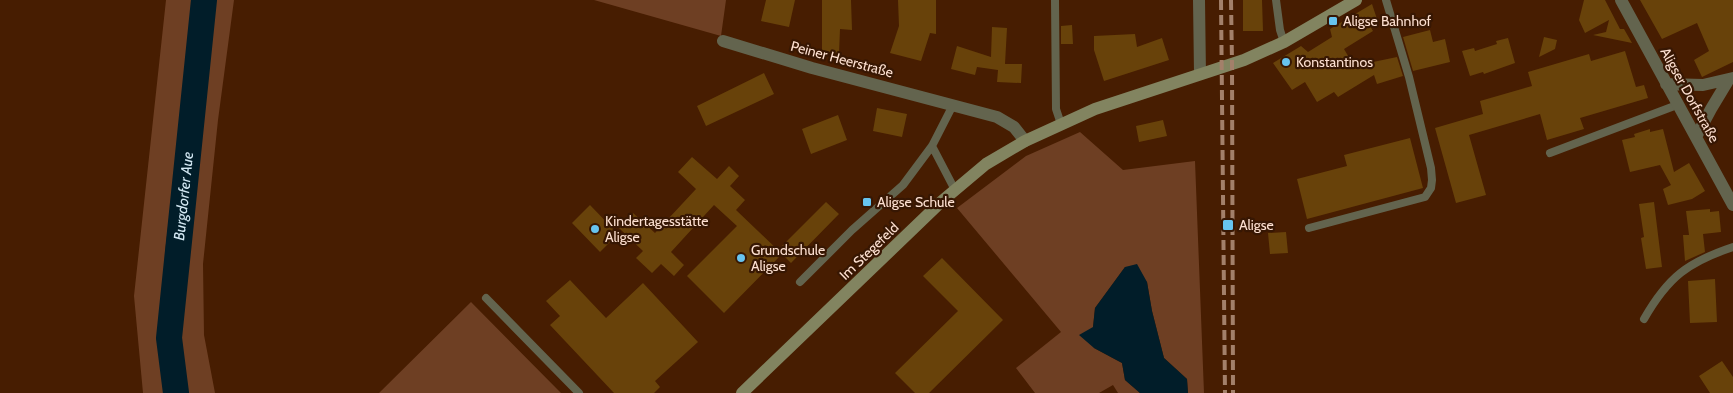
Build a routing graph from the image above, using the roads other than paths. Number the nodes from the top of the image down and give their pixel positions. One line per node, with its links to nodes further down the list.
1 (1055, 0): 14 (lane)
2 (1199, 0): 9 (street)
3 (1276, 0): 8 (lane)
4 (1356, 0): 8 (street)
5 (1386, 0): 21 (lane)
6 (1621, 0): 11 (street, Aligser Dorfstraße)
7 (723, 40): 12 (street, Peiner Heerstraße)
8 (1284, 42): 9 (street)
9 (1200, 74): 14 (street)
10 (1731, 79): 11 (street); 15 (street)
11 (1666, 84): 13 (street, Aligser Dorfstraße)
12 (953, 105): 16 (street, Peiner Heerstraße); 17 (lane)
13 (1678, 105): 15 (street, Aligser Dorfstraße); 18 (lane)
14 (1061, 124): 16 (street)
15 (1696, 137): 20 (street, Aligser Dorfstraße)
16 (1025, 141): 19 (street, Im Stegefeld)
17 (932, 146): 19 (lane); 23 (lane)
18 (1550, 153)
19 (955, 190): 27 (street, Im Stegefeld)
20 (1733, 205)
21 (1309, 228)
22 (1733, 247): 25 (lane)
23 (800, 282)
24 (486, 298): 26 (lane)
25 (1644, 319)
26 (579, 393)
27 (742, 393)

